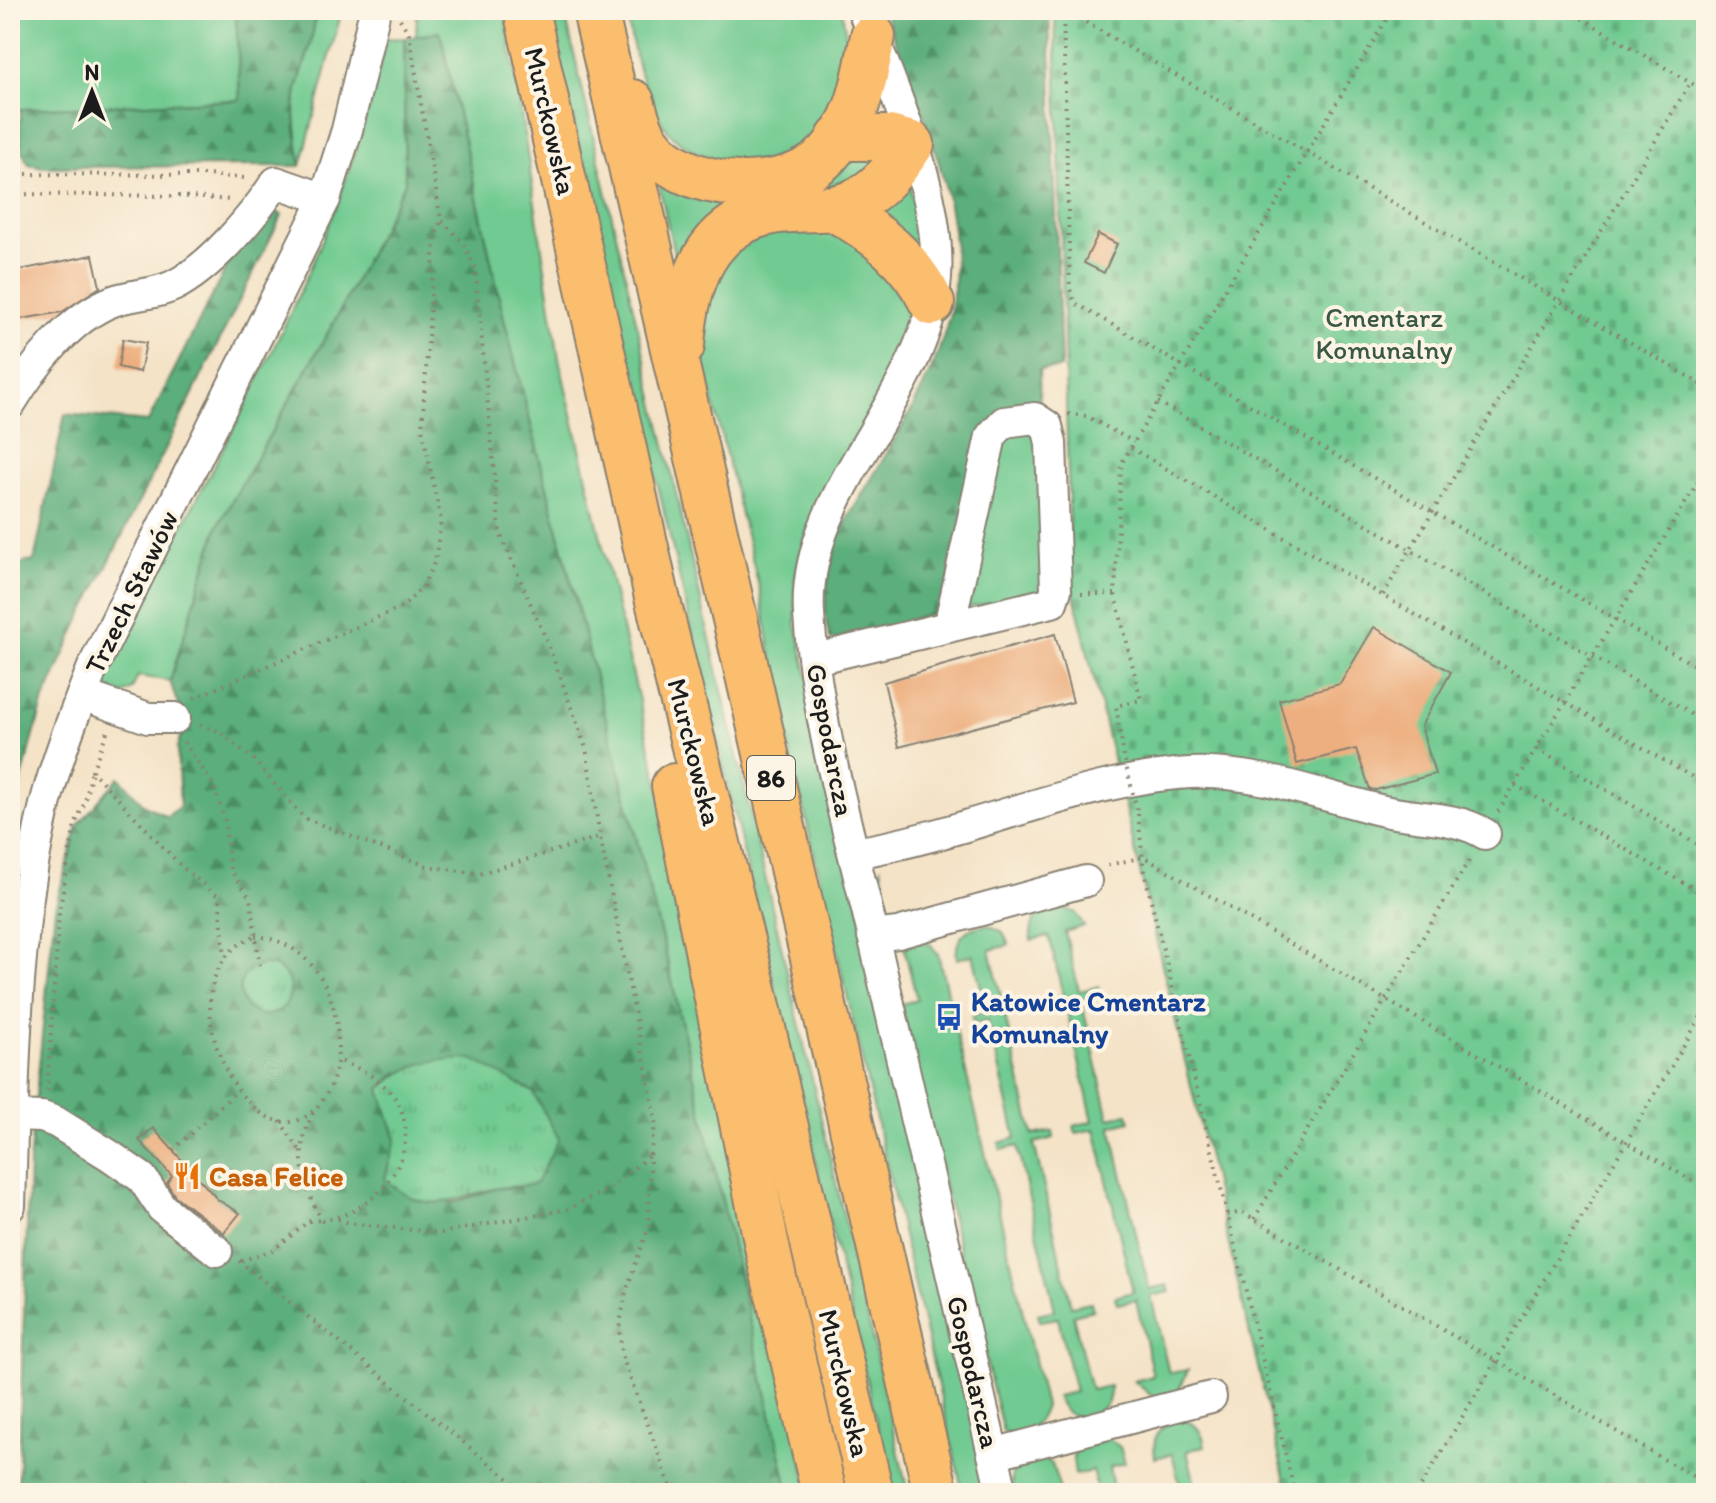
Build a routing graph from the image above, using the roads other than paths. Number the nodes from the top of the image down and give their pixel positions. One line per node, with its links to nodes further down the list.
1 (375, 10): 7 (street, Trzech Stawów)
2 (526, 10): 12 (highway, Murckowska / 86)
3 (596, 10): 5 (highway); 11 (highway, 86)
4 (868, 23): 5 (highway); 6 (street, Gospodarcza)
5 (839, 138): 6 (highway)
6 (912, 144): 8 (highway); 9 (street, Gospodarcza)
7 (325, 199): 10 (street); 15 (street, Trzech Stawów)
8 (834, 209): 9 (highway); 11 (highway)
9 (932, 303): 14 (street, Gospodarcza)
10 (10, 404)
11 (685, 408): 28 (highway, 86)
12 (657, 597): 26 (highway); 27 (highway, Murckowska / 86)
13 (949, 627): 13 (street); 14 (street)
14 (815, 659): 18 (street, Gospodarcza)
15 (82, 695): 16 (street); 21 (street, Trzech Stawów)
16 (175, 718)
17 (1485, 834): 18 (street)
18 (854, 853): 20 (street, Gospodarcza)
19 (1086, 881): 20 (street)
20 (873, 936): 25 (street, Gospodarcza)
21 (27, 1116): 22 (street, Trzech Stawów); 23 (street)
22 (10, 1206)
23 (229, 1256)
24 (1211, 1397): 25 (street)
25 (993, 1454): 29 (street, Gospodarcza)
26 (824, 1493)
27 (871, 1493)
28 (936, 1493)
29 (1002, 1493)

